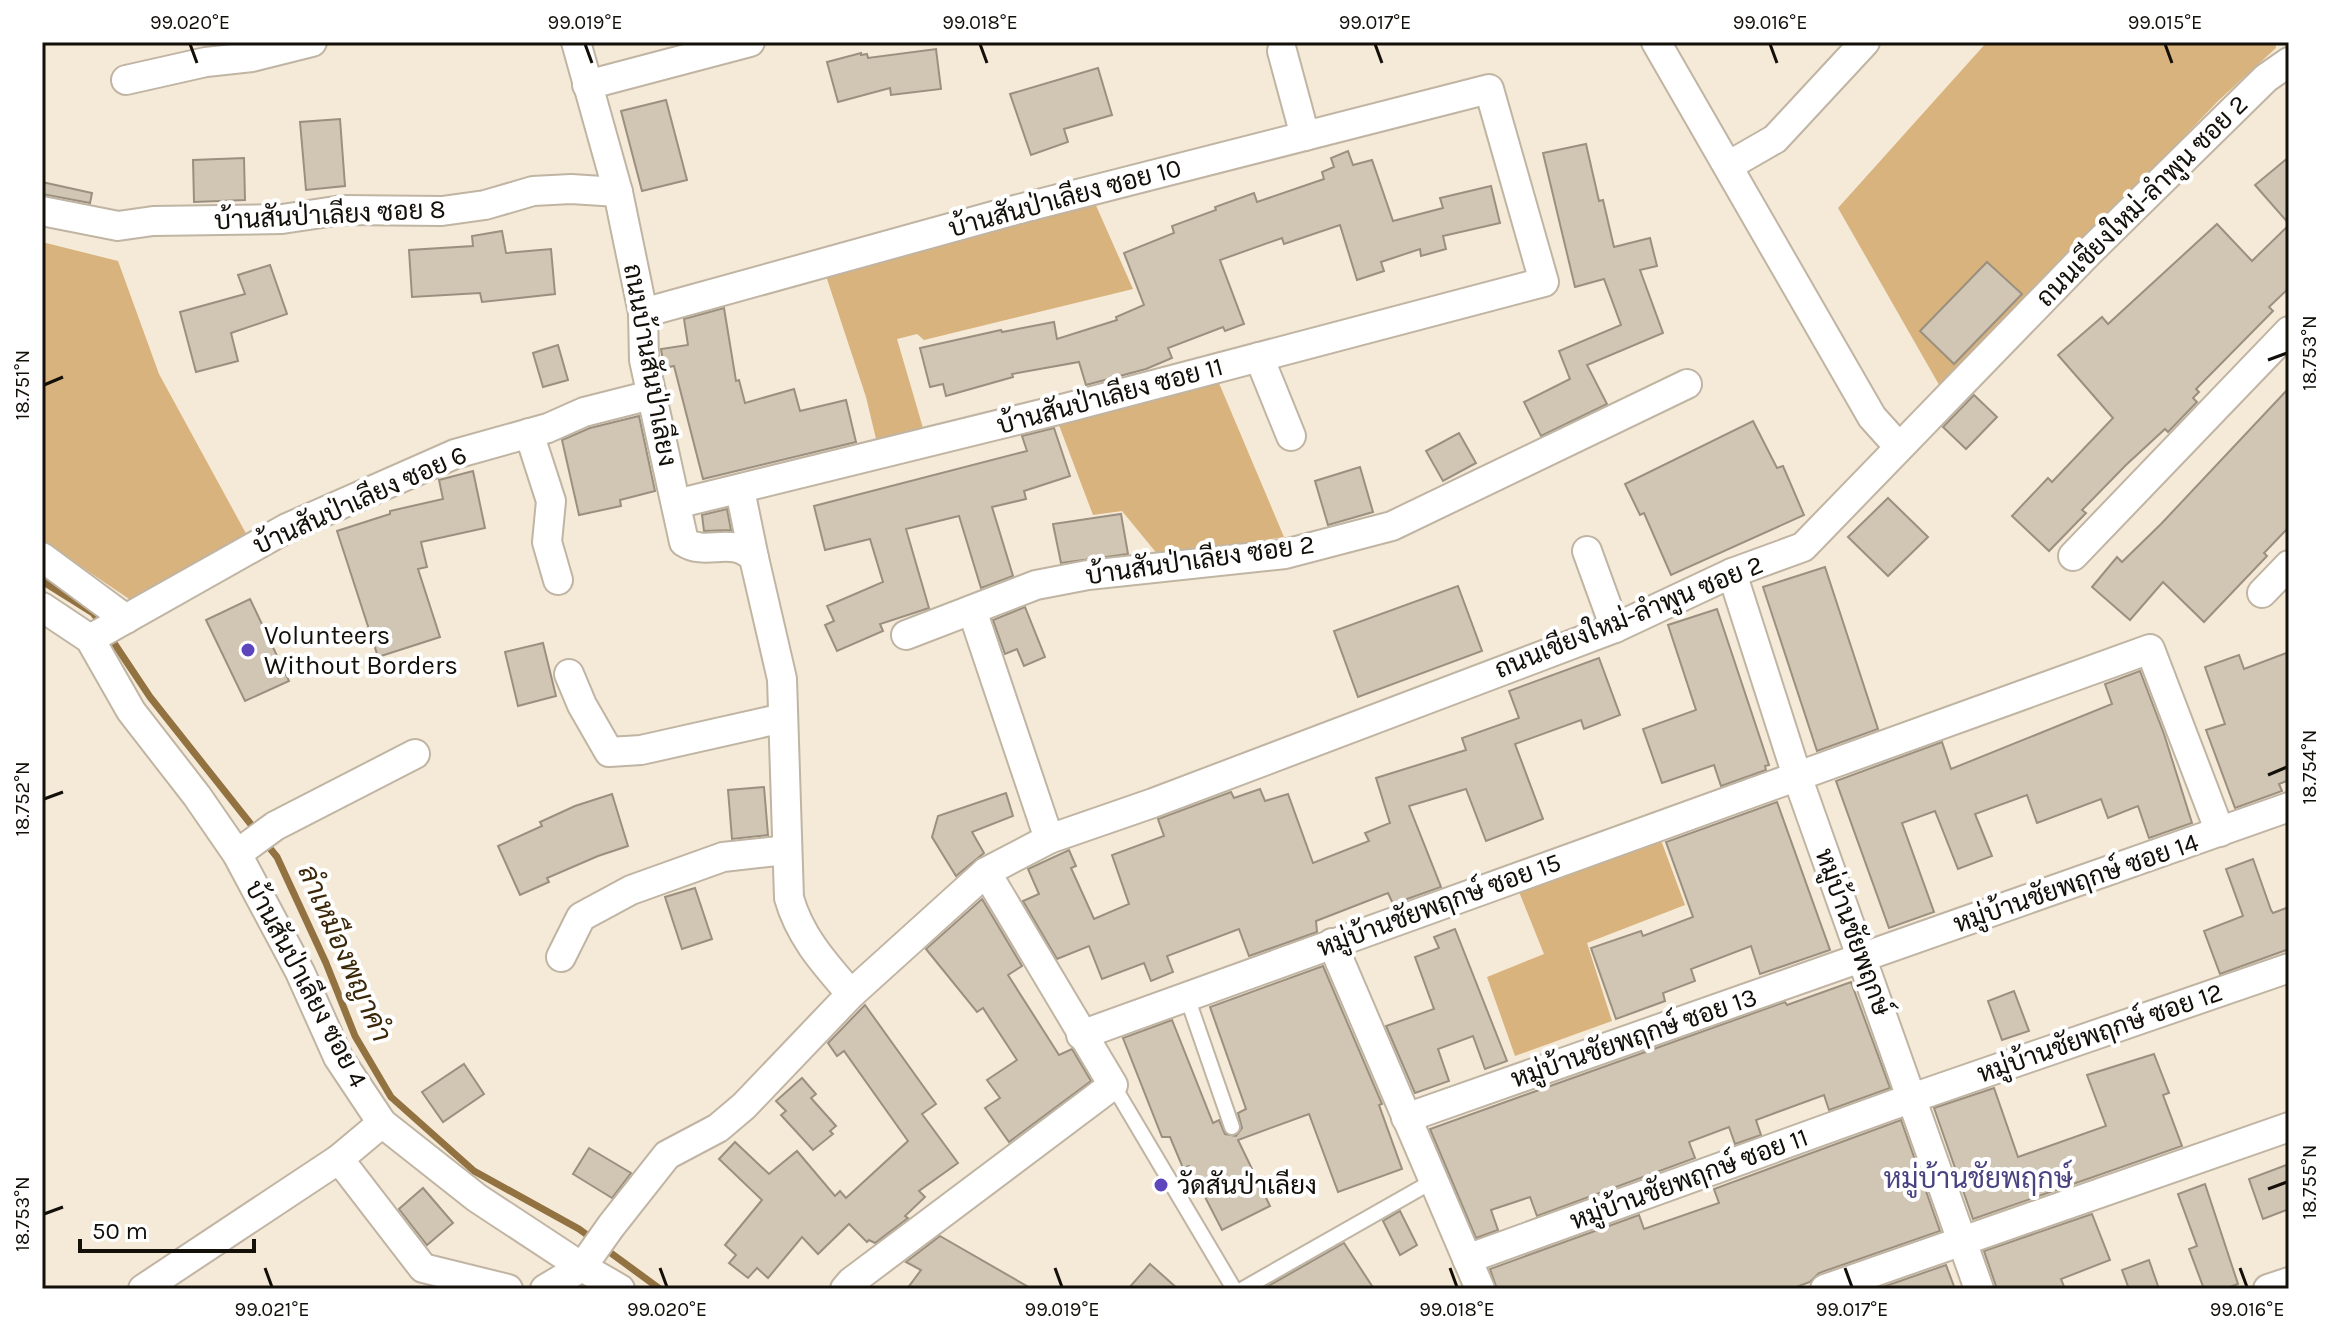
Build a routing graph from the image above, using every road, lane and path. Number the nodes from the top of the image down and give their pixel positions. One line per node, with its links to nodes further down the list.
1 (312, 42): 8 (street)
2 (576, 42): 9 (street, ถนนบ้านสันป่าเลียง)
3 (750, 42): 9 (street)
4 (1656, 42): 11 (street)
5 (1865, 42): 11 (street)
6 (1282, 51): 10 (street)
7 (2289, 62): 22 (street, ถนนเชียงใหม่-ลำพูน ซอย 2)
8 (126, 80)
9 (587, 85): 12 (street, ถนนบ้านสันป่าเลียง)
10 (1305, 136): 14 (street, บ้านสันป่าเลียง ซอย 10); 15 (street, บ้านสันป่าเลียง ซอย 10)
11 (1728, 166): 22 (street)
12 (618, 192): 13 (street, บ้านสันป่าเลียง ซอย 8); 15 (street, ถนนบ้านสันป่าเลียง)
13 (42, 211)
14 (1544, 282): 17 (street, บ้านสันป่าเลียง ซอย 11)
15 (643, 313): 19 (street, ถนนบ้านสันป่าเลียง)
16 (2289, 331): 26 (street)
17 (1259, 357): 21 (street); 23 (street, บ้านสันป่าเลียง ซอย 11)
18 (1687, 384): 34 (street, บ้านสันป่าเลียง ซอย 2)
19 (651, 395): 20 (street, บ้านสันป่าเลียง ซอย 6); 24 (street, ถนนบ้านสันป่าเลียง)
20 (529, 433): 31 (street); 36 (street, บ้านสันป่าเลียง ซอย 6)
21 (1291, 436)
22 (1899, 447): 30 (street, ถนนเชียงใหม่-ลำพูน ซอย 2)
23 (740, 490): 24 (street, บ้านสันป่าเลียง ซอย 11); 28 (street)
24 (676, 504): 28 (street, ถนนบ้านสันป่าเลียง)
25 (1587, 551): 35 (street)
26 (2073, 556)
27 (42, 557): 36 (street)
28 (754, 558): 39 (street)
29 (2289, 565): 32 (street)
30 (1732, 573): 35 (street, ถนนเชียงใหม่-ลำพูน ซอย 2); 41 (street, หมู่บ้านชัยพฤกษ์)
31 (558, 580)
32 (2262, 593)
33 (42, 607): 36 (street)
34 (972, 610): 37 (street, บ้านสันป่าเลียง ซอย 2); 44 (street)
35 (1615, 628): 44 (street, ถนนเชียงใหม่-ลำพูน ซอย 2)
36 (106, 630): 45 (street, บ้านสันป่าเลียง ซอย 4)
37 (906, 635)
38 (569, 674): 39 (street)
39 (783, 718): 46 (street)
40 (415, 754): 45 (street)
41 (1797, 776): 43 (street, หมู่บ้านชัยพฤกษ์ ซอย 15); 48 (street, หมู่บ้านชัยพฤกษ์ ซอย 15); 50 (street, หมู่บ้านชัยพฤกษ์)
42 (2289, 807): 43 (street, หมู่บ้านชัยพฤกษ์ ซอย 14)
43 (2220, 832): 50 (street, หมู่บ้านชัยพฤกษ์ ซอย 14)
44 (1049, 839): 47 (street, ถนนเชียงใหม่-ลำพูน ซอย 2)
45 (255, 840): 58 (street, บ้านสันป่าเลียง ซอย 4)
46 (787, 850): 49 (street); 52 (street)
47 (986, 872): 52 (street, ถนนเชียงใหม่-ลำพูน ซอย 2); 54 (street)
48 (1332, 943): 53 (street, หมู่บ้านชัยพฤกษ์ ซอย 15); 57 (street)
49 (561, 957)
50 (1862, 959): 56 (street, หมู่บ้านชัยพฤกษ์); 57 (street, หมู่บ้านชัยพฤกษ์ ซอย 13)
51 (2289, 968): 56 (street, หมู่บ้านชัยพฤกษ์ ซอย 12)
52 (851, 994): 65 (street)
53 (1187, 997): 54 (street, หมู่บ้านชัยพฤกษ์ ซอย 15); 59 (lane)
54 (1081, 1035): 55 (street)
55 (1113, 1085): 67 (street); 72 (lane)
56 (1912, 1098): 63 (street, หมู่บ้านชัยพฤกษ์); 64 (street, หมู่บ้านชัยพฤกษ์ ซอย 11)
57 (1406, 1118): 62 (street)
58 (382, 1123): 61 (street); 65 (street, บ้านสันป่าเลียง ซอย 4)
59 (1232, 1127)
60 (2289, 1127): 63 (street)
61 (339, 1159): 68 (street); 69 (street)
62 (1433, 1181): 64 (street); 73 (lane)
63 (1962, 1240): 75 (street); 76 (street, หมู่บ้านชัยพฤกษ์)
64 (1467, 1259): 74 (street)
65 (586, 1261): 70 (street); 71 (street, บ้านสันป่าเลียง ซอย 4)
66 (2289, 1282): 77 (street)
67 (853, 1287)
68 (143, 1289)
69 (508, 1289)
70 (545, 1289)
71 (620, 1289)
72 (1234, 1289)
73 (1243, 1289)
74 (1480, 1289)
75 (1825, 1289)
76 (1979, 1289)
77 (2268, 1289)

